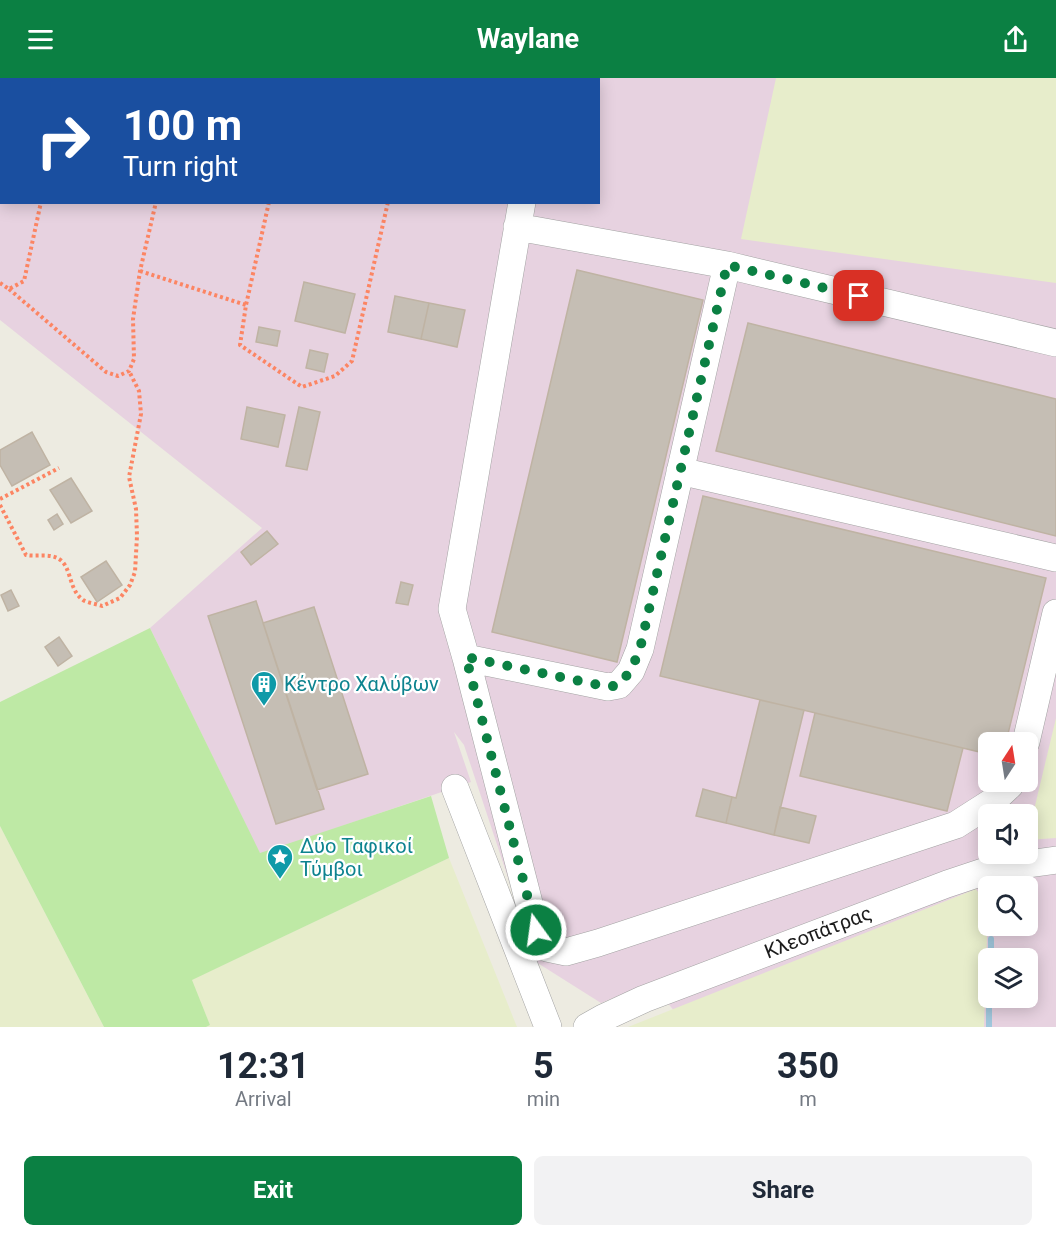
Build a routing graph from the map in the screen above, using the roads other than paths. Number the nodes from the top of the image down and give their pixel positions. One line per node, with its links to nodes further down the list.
1 (520, 215): 2 (street); 7 (street)
2 (727, 265): 3 (street); 4 (street)
3 (1056, 343)
4 (680, 471): 5 (street); 7 (street)
5 (1056, 558)
6 (1056, 613): 8 (street)
7 (466, 657): 10 (street)
8 (1028, 732)
9 (455, 788): 12 (street)
10 (1002, 792)
11 (1056, 860): 13 (street, Κλεοπάτρας)
12 (548, 1027)
13 (587, 1027)

